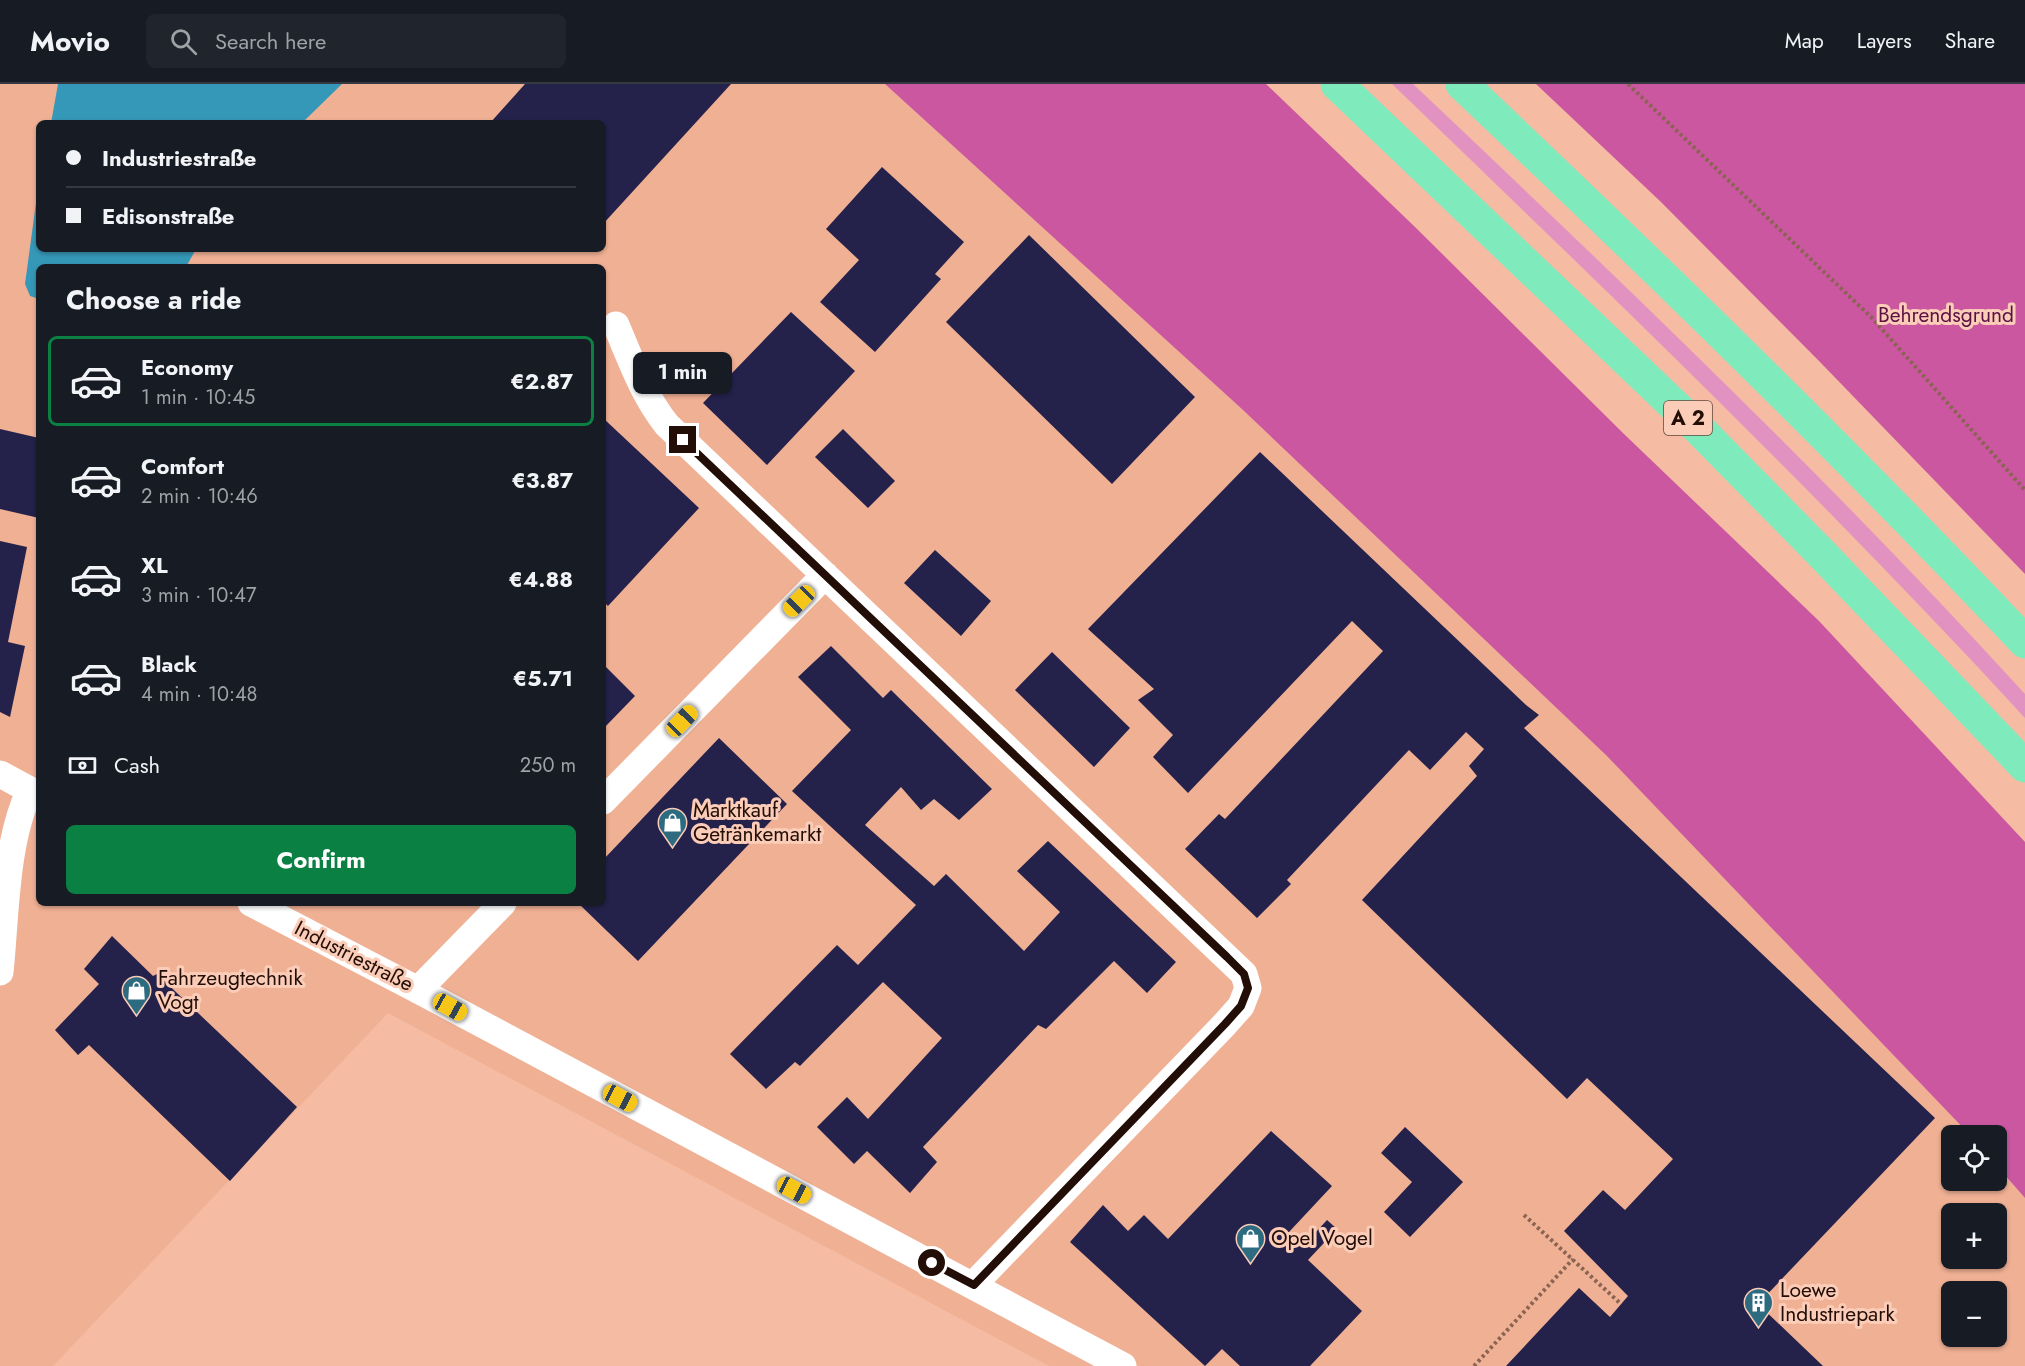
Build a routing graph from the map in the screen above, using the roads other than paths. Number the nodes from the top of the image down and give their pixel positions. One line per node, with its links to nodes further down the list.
1 (1337, 84): 6 (highway, A 2)
2 (1462, 84): 5 (highway)
3 (616, 325): 4 (street)
4 (825, 575): 9 (street); 14 (street)
5 (2025, 642)
6 (2025, 766)
7 (0, 774): 8 (street)
8 (34, 793): 12 (street)
9 (606, 798)
10 (257, 906): 13 (street, Industriestraße)
11 (500, 906): 13 (street)
12 (0, 972)
13 (418, 990): 14 (street, Industriestraße)
14 (974, 1285): 15 (street, Industriestraße)
15 (1123, 1366)

